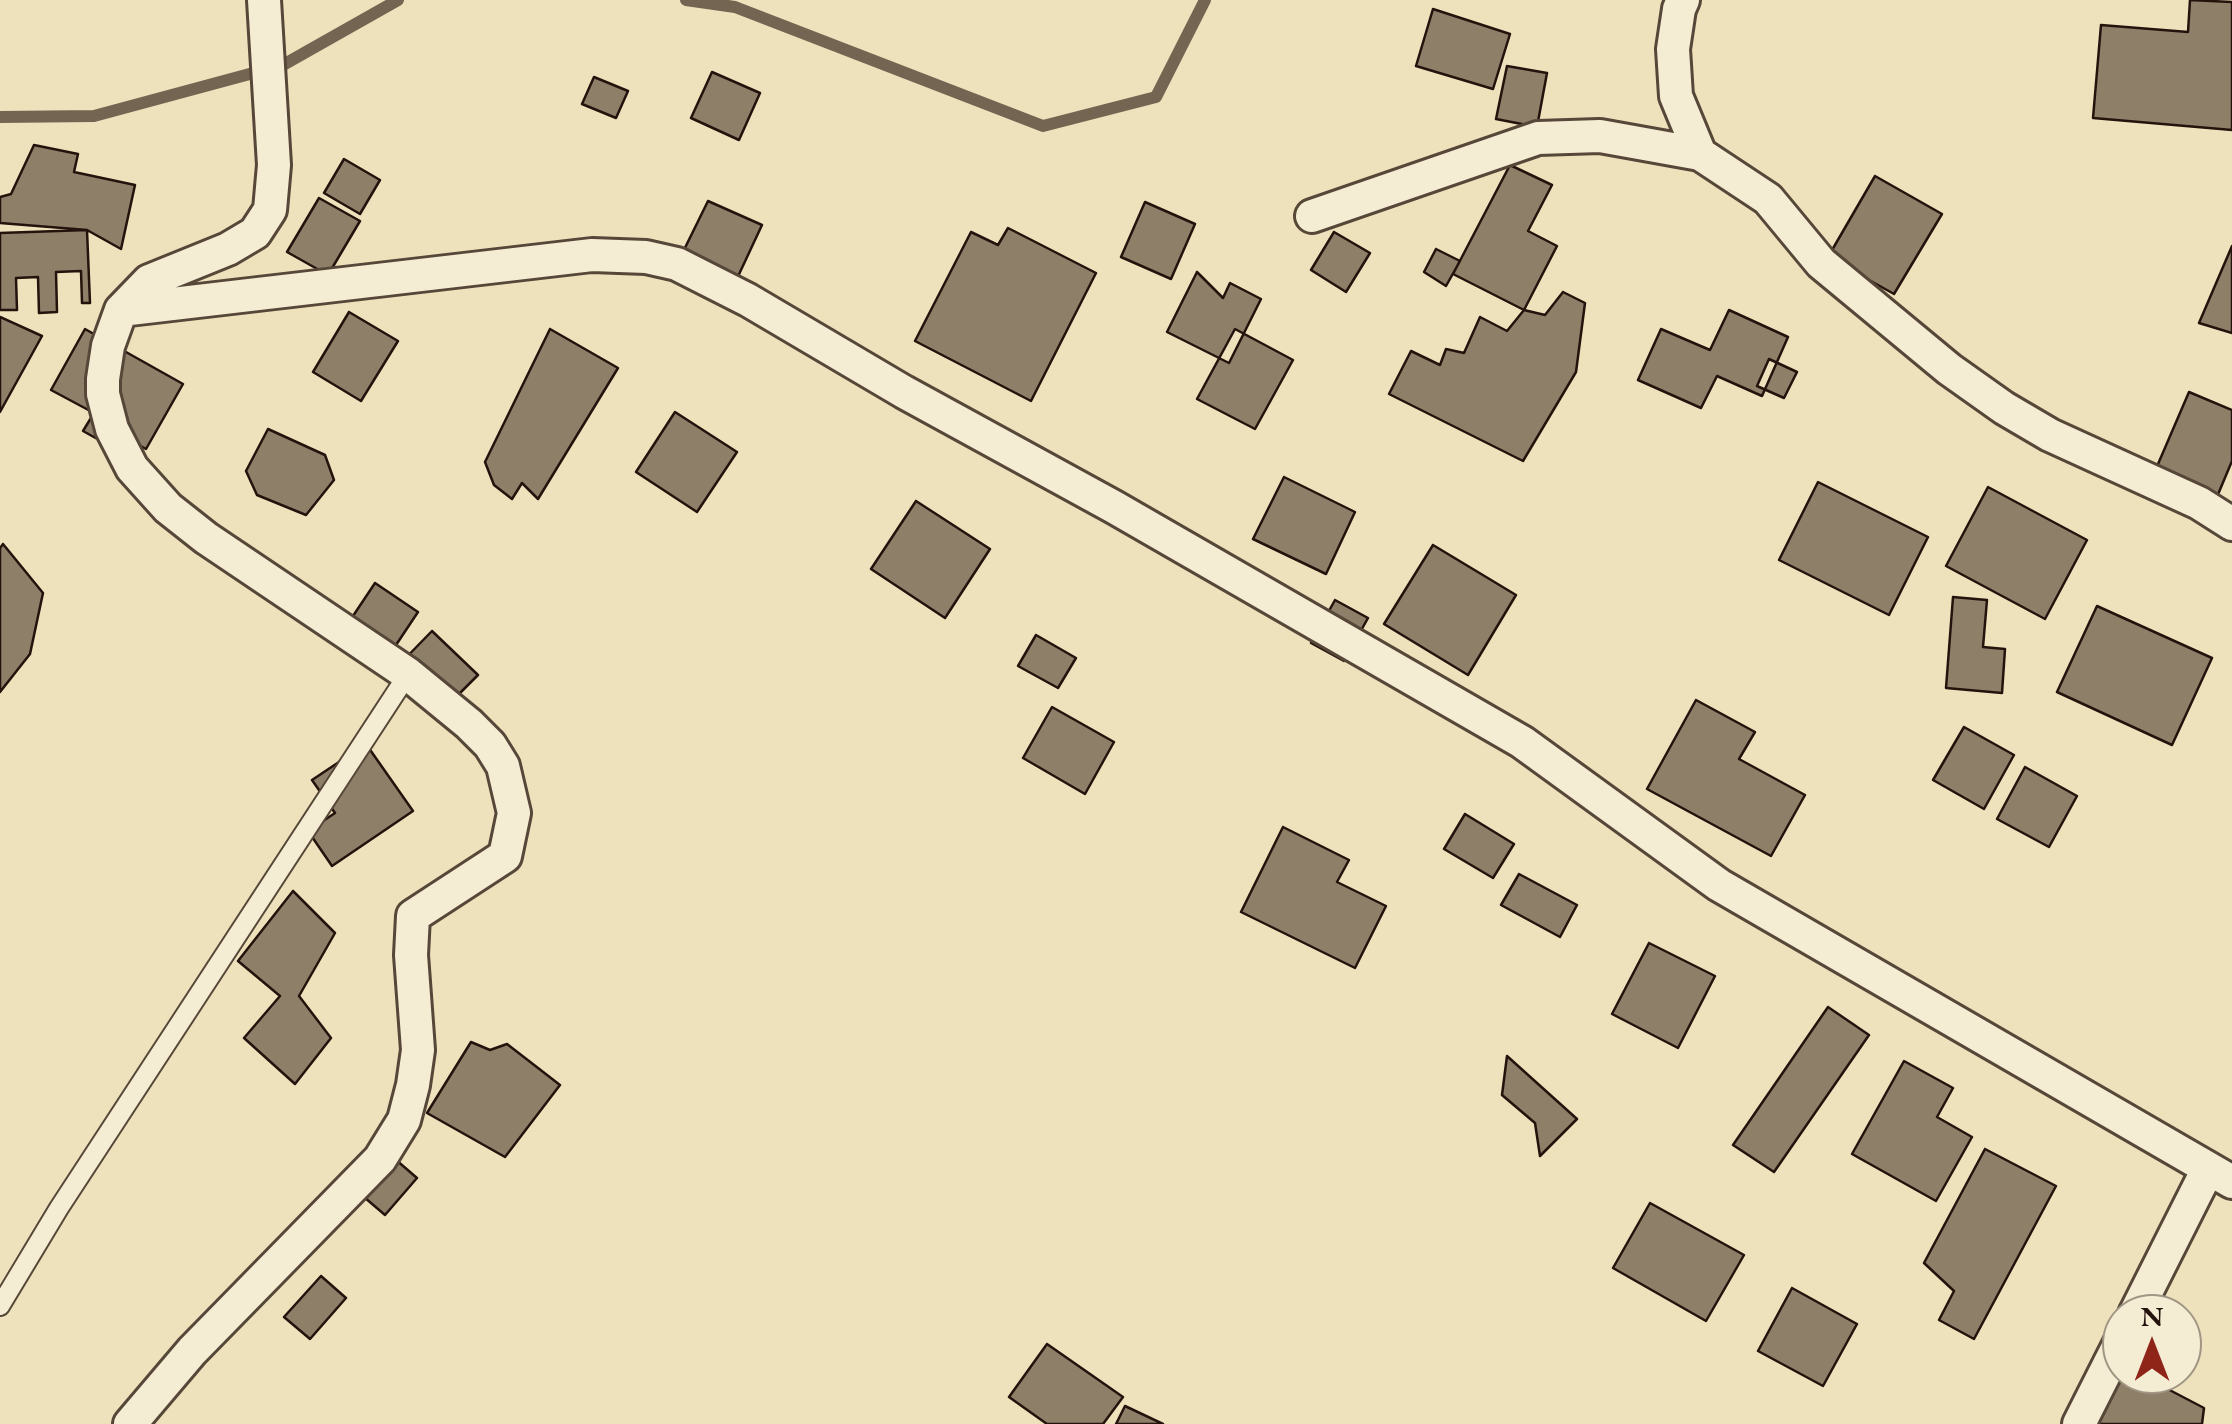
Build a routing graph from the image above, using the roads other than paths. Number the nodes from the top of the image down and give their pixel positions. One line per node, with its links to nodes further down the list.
1 (1683, 0): 3 (street)
2 (265, 7): 5 (street)
3 (1700, 154): 4 (street); 6 (street)
4 (1312, 216)
5 (120, 310): 7 (street); 8 (street)
6 (2232, 524)
7 (408, 674): 10 (lane); 12 (street)
8 (2220, 1176): 9 (street)
9 (2147, 1294)
10 (0, 1306)
11 (2102, 1379): 13 (street)
12 (130, 1424)
13 (2080, 1424)

